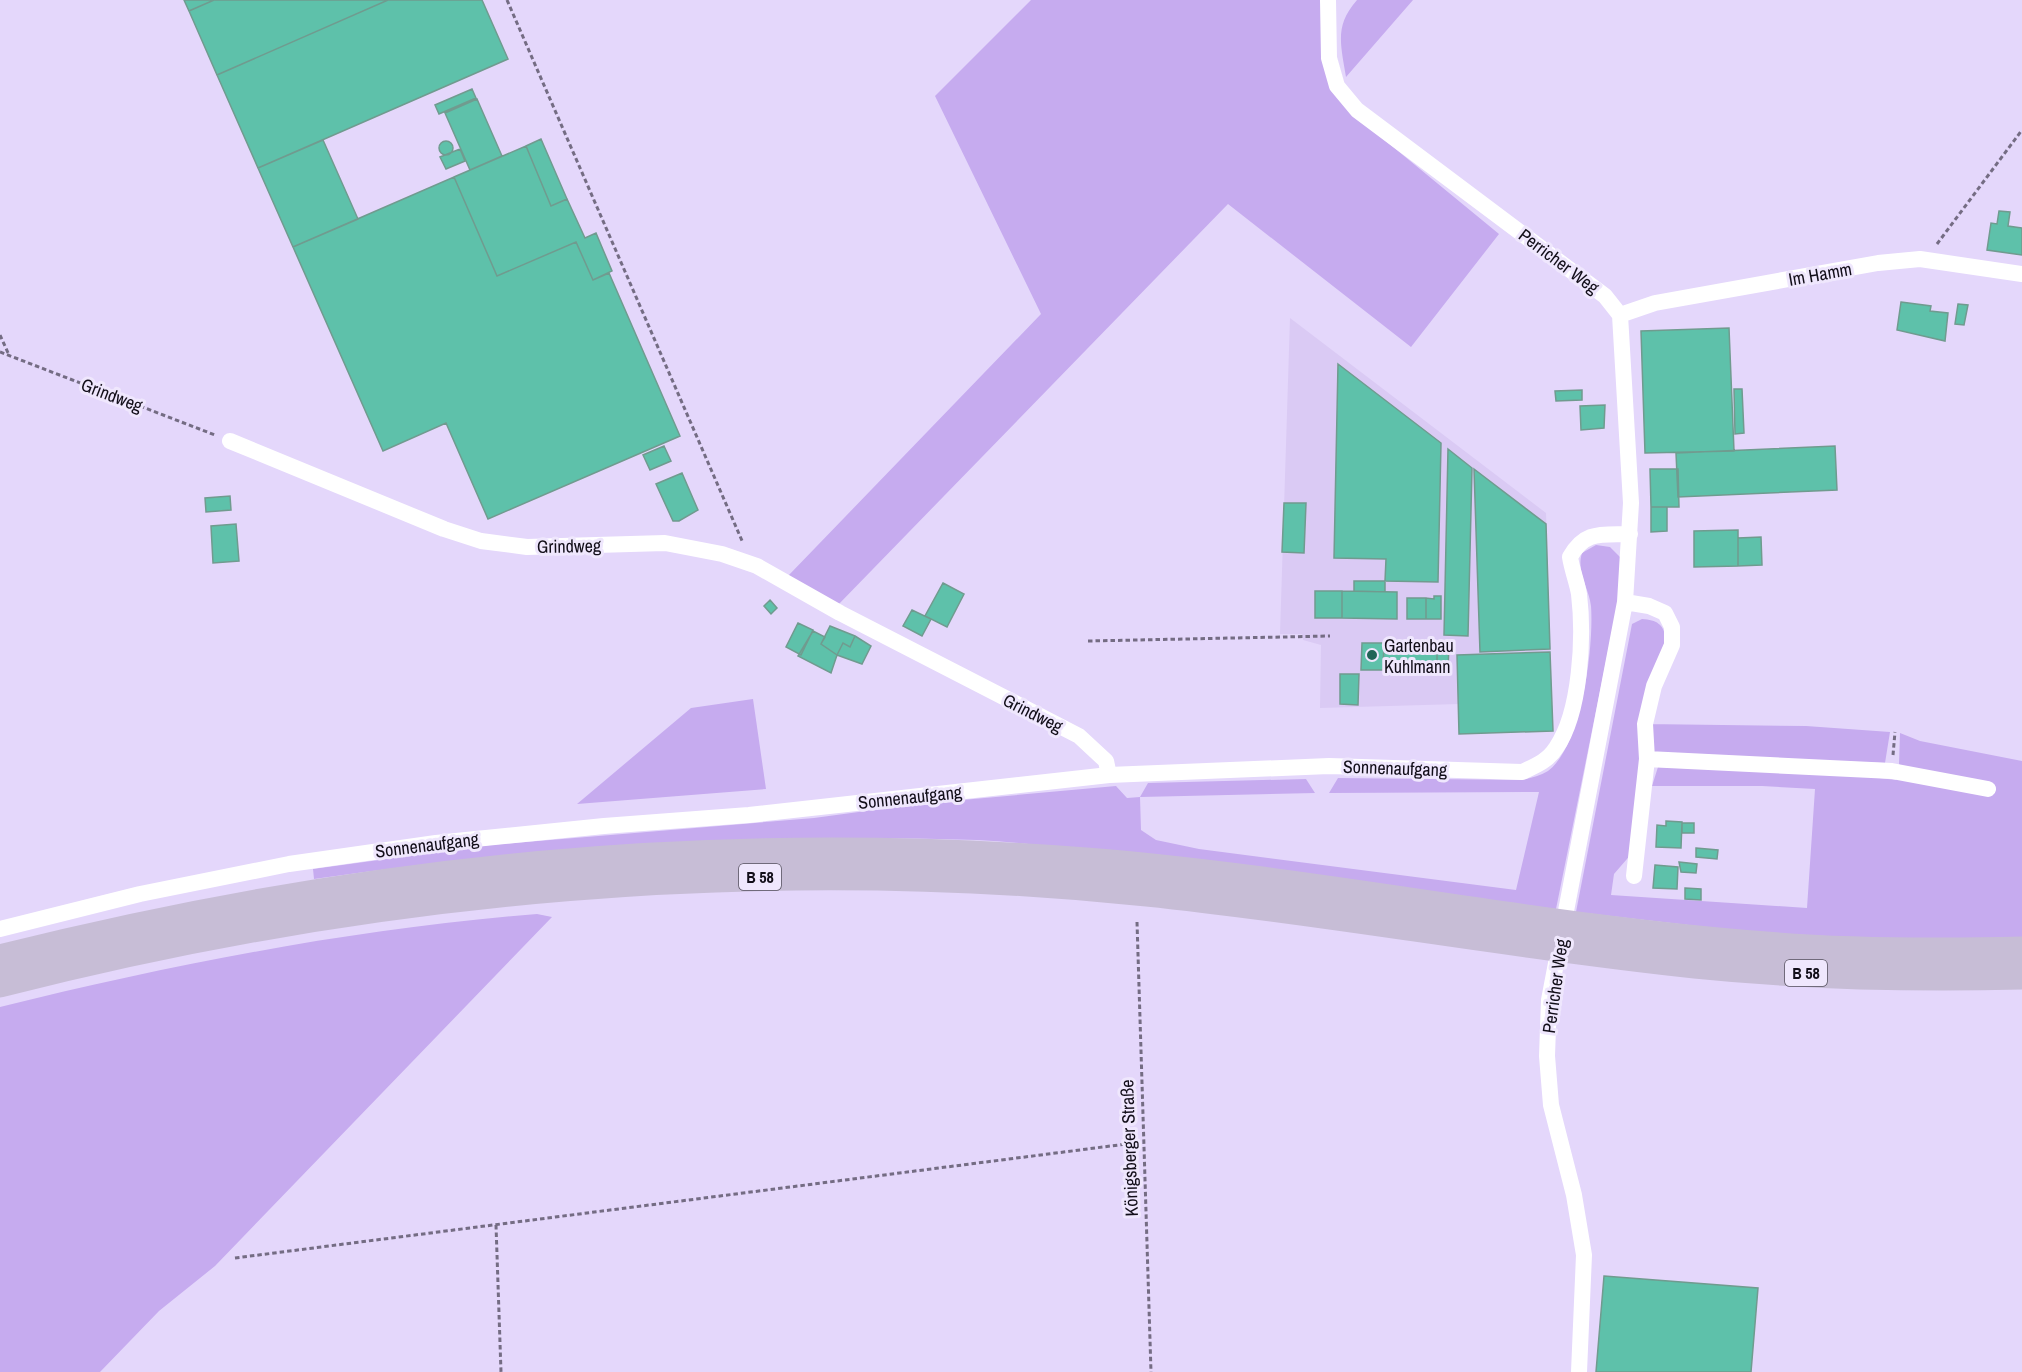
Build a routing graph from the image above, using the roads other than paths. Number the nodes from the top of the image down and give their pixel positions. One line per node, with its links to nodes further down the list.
1 (1328, 0): 3 (street, Perricher Weg)
2 (2022, 274): 3 (street, Im Hamm)
3 (1620, 315): 5 (street, Perricher Weg)
4 (230, 441): 8 (street, Grindweg)
5 (1630, 534): 6 (street, Perricher Weg); 8 (street, Sonnenaufgang)
6 (1625, 602): 7 (street); 16 (street, Perricher Weg)
7 (1647, 759): 9 (street); 10 (street)
8 (1109, 774): 11 (street, Sonnenaufgang)
9 (1988, 789)
10 (1634, 876)
11 (0, 929)
12 (2022, 950): 13 (main road, B 58)
13 (0, 958)
14 (2022, 976): 15 (main road, B 58)
15 (0, 984)
16 (1579, 1372)

